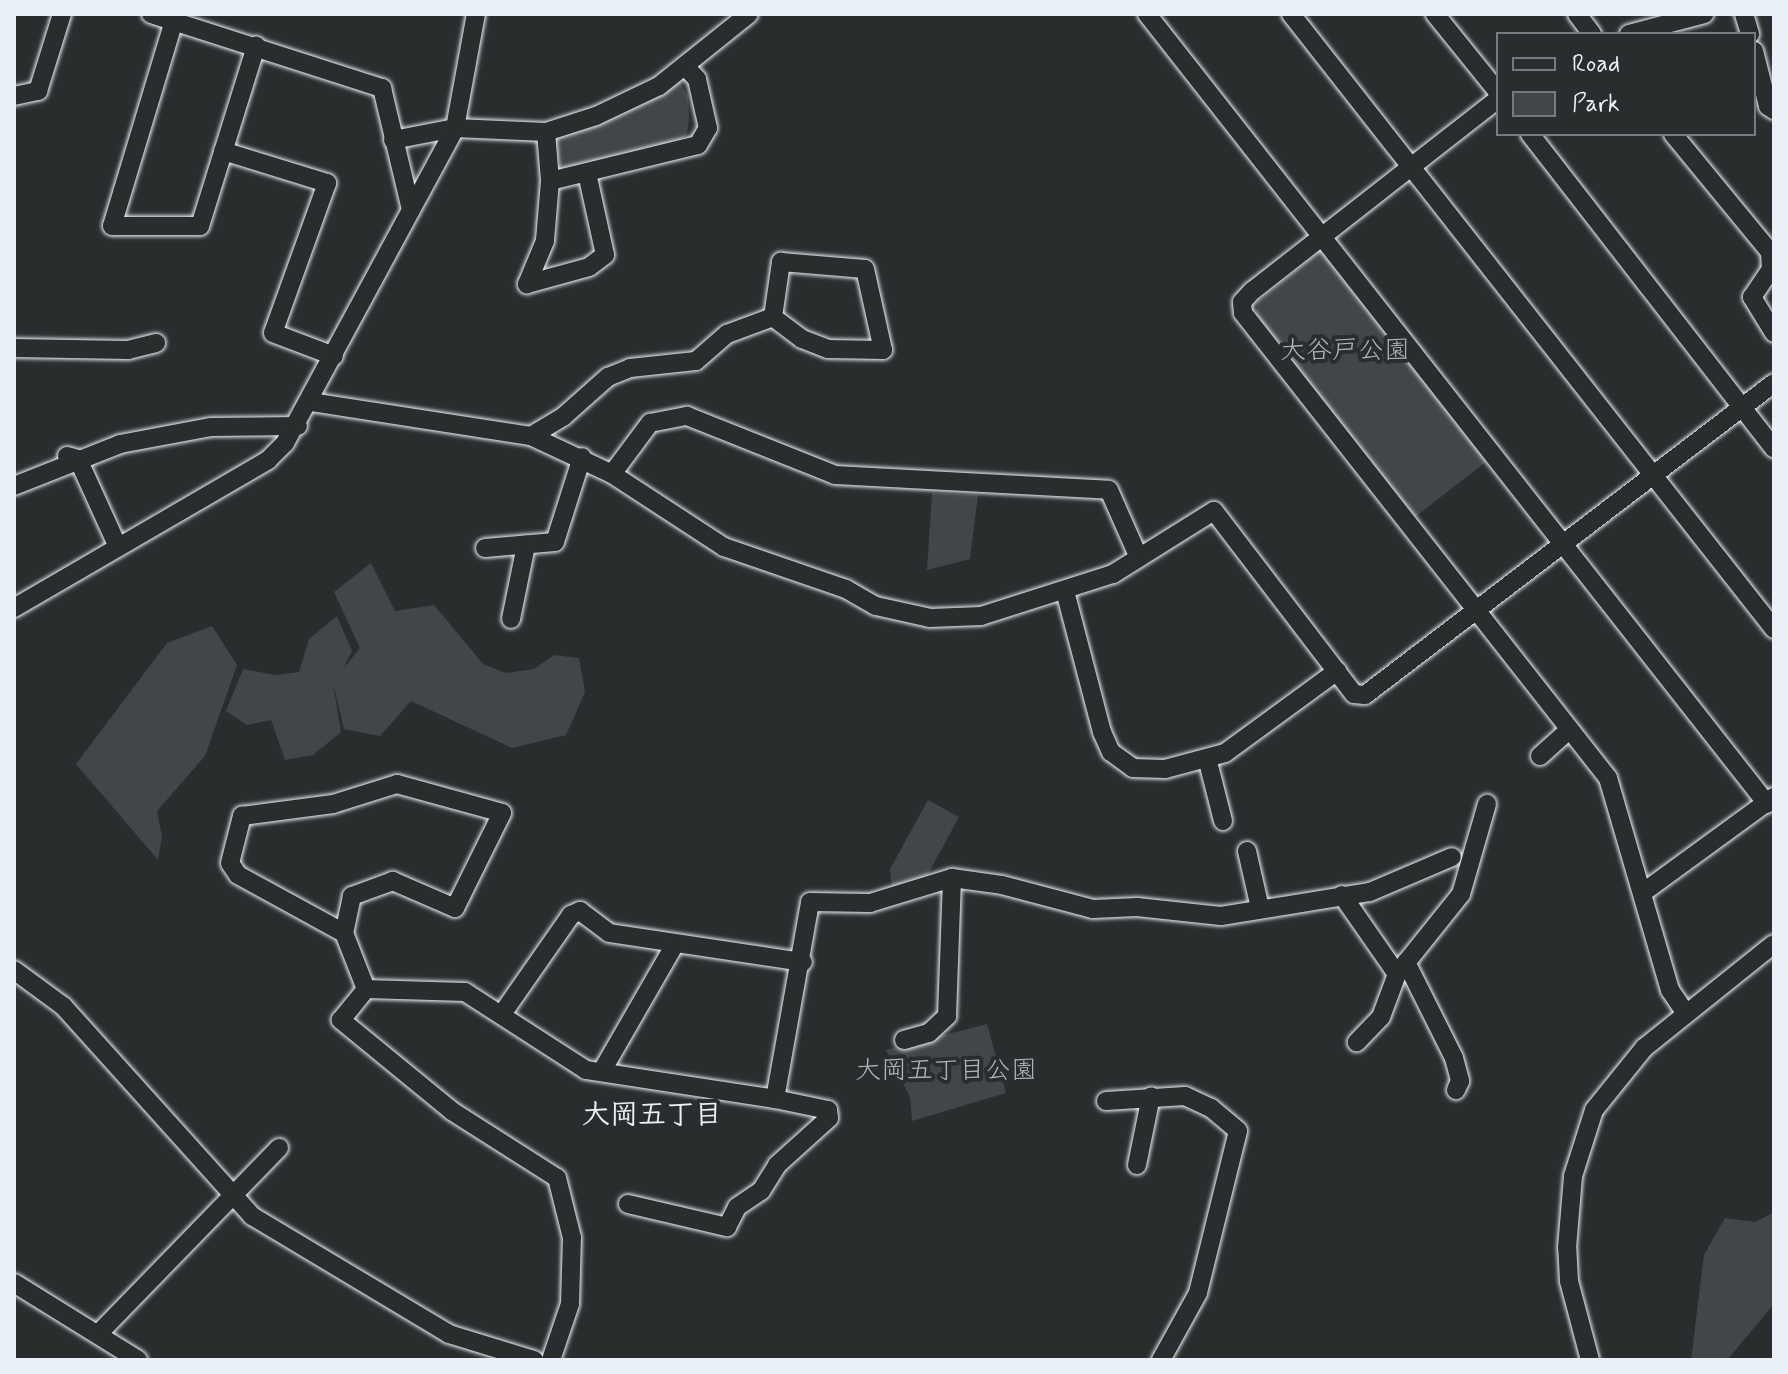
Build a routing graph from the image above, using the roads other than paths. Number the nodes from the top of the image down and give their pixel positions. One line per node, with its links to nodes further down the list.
1 (62, 14): 17 (street)
2 (151, 14): 10 (street)
3 (476, 14): 20 (street)
4 (749, 14): 15 (street)
5 (1147, 14): 30 (street)
6 (1291, 14): 26 (street)
7 (1435, 14): 16 (street)
8 (1577, 14): 11 (street)
9 (1704, 14): 12 (street)
10 (175, 18): 13 (street); 25 (street)
11 (1590, 32)
12 (1636, 32)
13 (256, 46): 24 (street); 25 (street)
14 (1756, 59): 19 (street)
15 (685, 66): 21 (street); 27 (street)
16 (1496, 90)
17 (14, 96)
18 (1496, 101): 26 (street)
19 (1774, 110)
20 (455, 128): 21 (street); 24 (street); 29 (street)
21 (546, 132): 28 (street)
22 (1532, 136): 39 (street)
23 (1675, 136): 31 (street)
24 (393, 140): 29 (street)
25 (223, 151): 36 (street)
26 (1409, 168): 30 (street); 47 (street)
27 (587, 173): 28 (street); 28 (street)
28 (550, 181)
29 (411, 210): 36 (street)
30 (1322, 237): 50 (street); 56 (street)
31 (1768, 290): 33 (street)
32 (773, 317): 32 (street); 41 (street)
33 (1774, 333)
34 (156, 343): 35 (street)
35 (14, 348)
36 (334, 356): 38 (street)
37 (1774, 383): 39 (street)
38 (311, 402): 40 (street); 41 (street)
39 (1744, 409): 42 (street); 47 (street)
40 (298, 426): 44 (street); 51 (street)
41 (531, 436): 43 (street)
42 (1774, 448)
43 (582, 457): 46 (street); 49 (street)
44 (78, 459): 45 (street); 48 (street); 51 (street)
45 (14, 473)
46 (612, 474): 53 (street); 54 (street)
47 (1654, 477): 50 (street); 58 (street)
48 (14, 486)
49 (526, 545): 52 (street); 57 (street)
50 (1565, 546): 56 (street); 63 (street)
51 (118, 547): 55 (street)
52 (485, 548)
53 (1139, 558): 54 (street); 59 (street)
54 (1065, 591): 62 (street)
55 (14, 608)
56 (1477, 612): 59 (street); 60 (street)
57 (511, 619)
58 (1774, 629)
59 (1337, 671): 62 (street)
60 (1569, 730): 61 (street); 69 (street)
61 (1540, 756)
62 (1207, 758): 65 (street)
63 (1770, 800): 69 (street)
64 (1487, 804): 76 (street)
65 (1223, 821)
66 (1247, 851): 71 (street)
67 (1452, 857): 70 (street)
68 (952, 878): 71 (street); 75 (street); 81 (street)
69 (1645, 891): 79 (street)
70 (1342, 895): 71 (street); 76 (street)
71 (1260, 908)
72 (344, 933): 72 (street); 78 (street)
73 (675, 944): 75 (street); 80 (street); 83 (street)
74 (1774, 944): 79 (street)
75 (803, 962): 86 (street)
76 (1401, 968): 82 (street); 84 (street)
77 (14, 970): 90 (street)
78 (366, 989): 80 (street); 96 (street)
79 (1685, 1012): 98 (street)
80 (502, 1014): 83 (street)
81 (904, 1040)
82 (1357, 1042)
83 (602, 1071): 86 (street)
84 (1456, 1090)
85 (1151, 1096): 87 (street); 89 (street); 97 (street)
86 (775, 1099): 91 (street)
87 (1106, 1101)
88 (279, 1148): 90 (street)
89 (1137, 1165)
90 (231, 1198): 93 (street); 95 (street)
91 (628, 1204)
92 (14, 1283): 93 (street)
93 (100, 1332): 94 (street)
94 (138, 1360)
95 (534, 1360)
96 (551, 1360)
97 (1161, 1360)
98 (1590, 1360)

